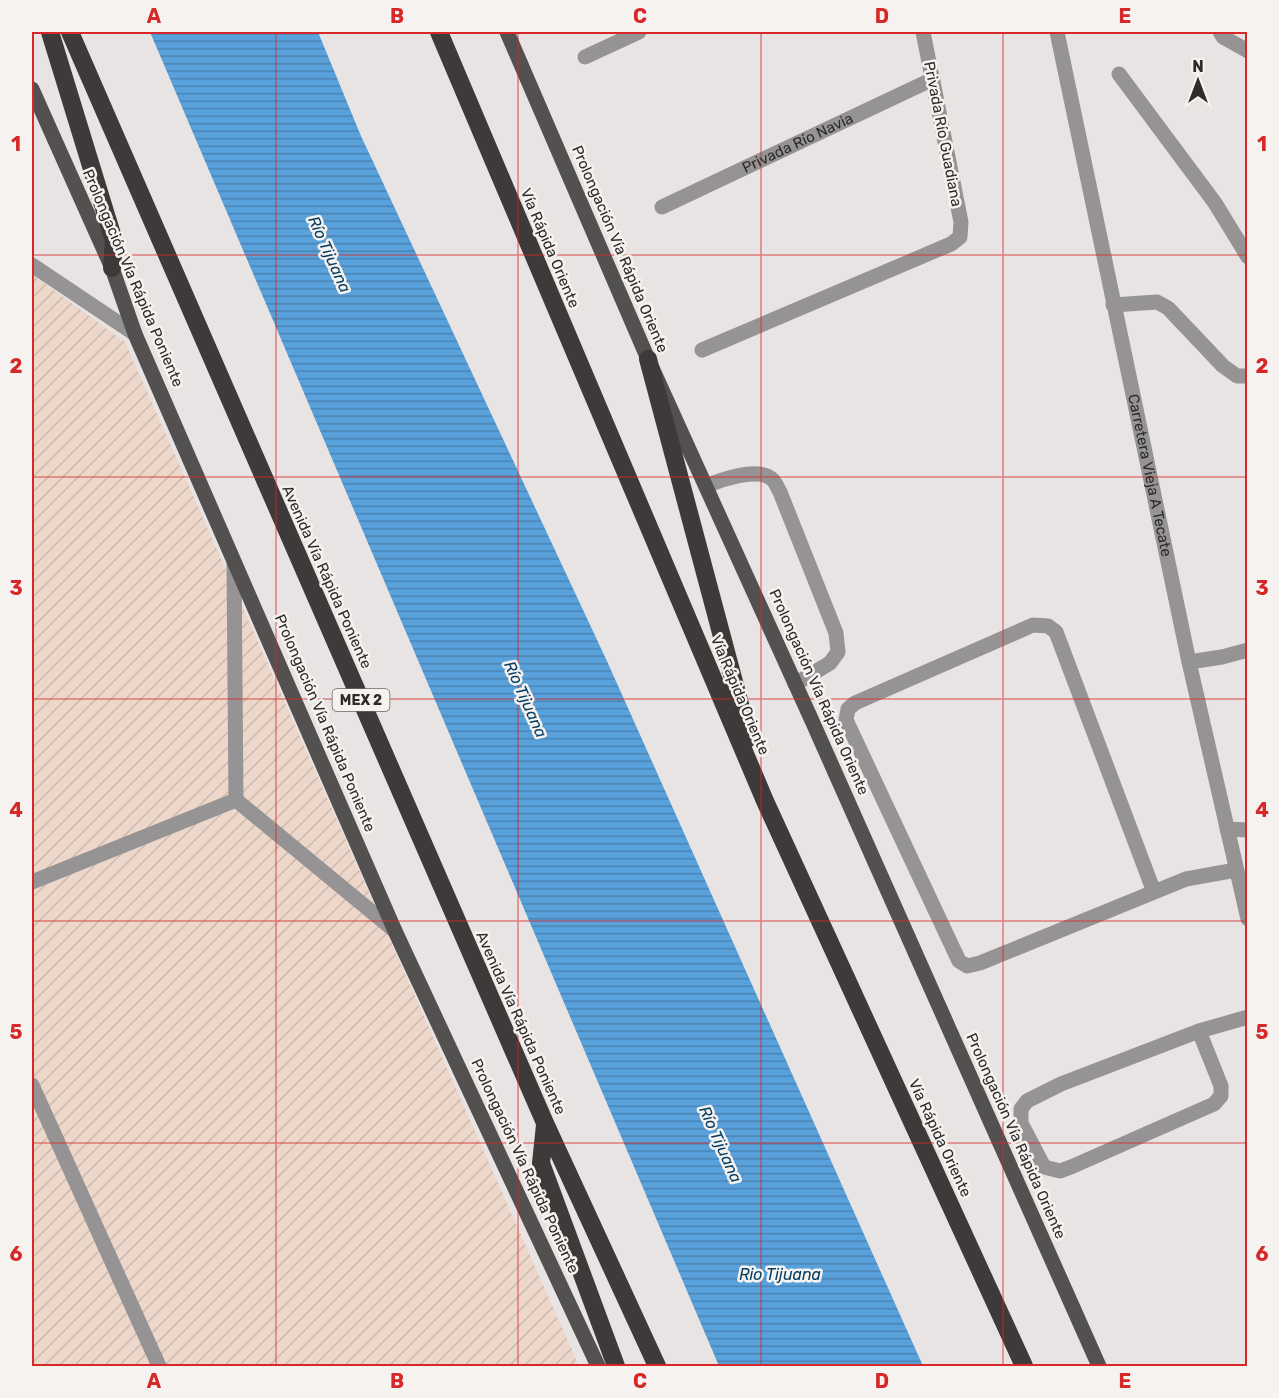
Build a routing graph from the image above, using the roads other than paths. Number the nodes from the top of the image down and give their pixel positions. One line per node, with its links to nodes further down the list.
1 (50, 32): 17 (highway)
2 (70, 32): 40 (highway, Avenida Vía Rápida Poniente / MEX 2)
3 (439, 32): 29 (highway, Vía Rápida Oriente)
4 (507, 32): 21 (main road, Prolongación Vía Rápida Oriente)
5 (639, 32): 10 (street)
6 (923, 32): 12 (street, Privada Río Guadiana)
7 (1057, 32): 18 (street, Carretera Vieja A Tecate)
8 (1220, 32): 9 (street)
9 (1248, 51)
10 (585, 57)
11 (1119, 74): 15 (street)
12 (933, 79): 14 (street, Privada Río Navia); 20 (street, Privada Río Guadiana)
13 (32, 89): 17 (main road, Prolongación Vía Rápida Poniente)
14 (662, 207)
15 (1248, 257)
16 (32, 265): 19 (street)
17 (112, 268): 19 (main road, Prolongación Vía Rápida Poniente)
18 (1113, 305): 22 (street); 26 (street, Carretera Vieja A Tecate)
19 (135, 334): 24 (main road, Prolongación Vía Rápida Poniente)
20 (702, 350)
21 (648, 359): 23 (main road, Prolongación Vía Rápida Oriente); 29 (highway)
22 (1248, 376)
23 (706, 486): 27 (main road, Prolongación Vía Rápida Oriente); 27 (street)
24 (234, 558): 28 (street); 36 (main road, Prolongación Vía Rápida Poniente)
25 (1248, 650): 26 (street)
26 (1189, 662): 30 (street, Carretera Vieja A Tecate)
27 (795, 684): 46 (main road, Prolongación Vía Rápida Oriente)
28 (236, 800): 33 (street); 36 (street)
29 (765, 801): 45 (highway, Vía Rápida Oriente)
30 (1227, 829): 31 (street); 32 (street, Carretera Vieja A Tecate)
31 (1248, 830)
32 (1236, 870): 34 (street); 35 (street, Carretera Vieja A Tecate)
33 (32, 882)
34 (1154, 892): 34 (street)
35 (1248, 919)
36 (395, 931): 42 (main road, Prolongación Vía Rápida Poniente)
37 (1248, 1017): 38 (street)
38 (1199, 1031): 38 (street)
39 (32, 1085): 41 (street)
40 (545, 1123): 43 (highway); 44 (highway, Avenida Vía Rápida Poniente / MEX 2)
41 (159, 1366)
42 (598, 1366)
43 (616, 1366)
44 (657, 1366)
45 (1024, 1366)
46 (1099, 1366)

